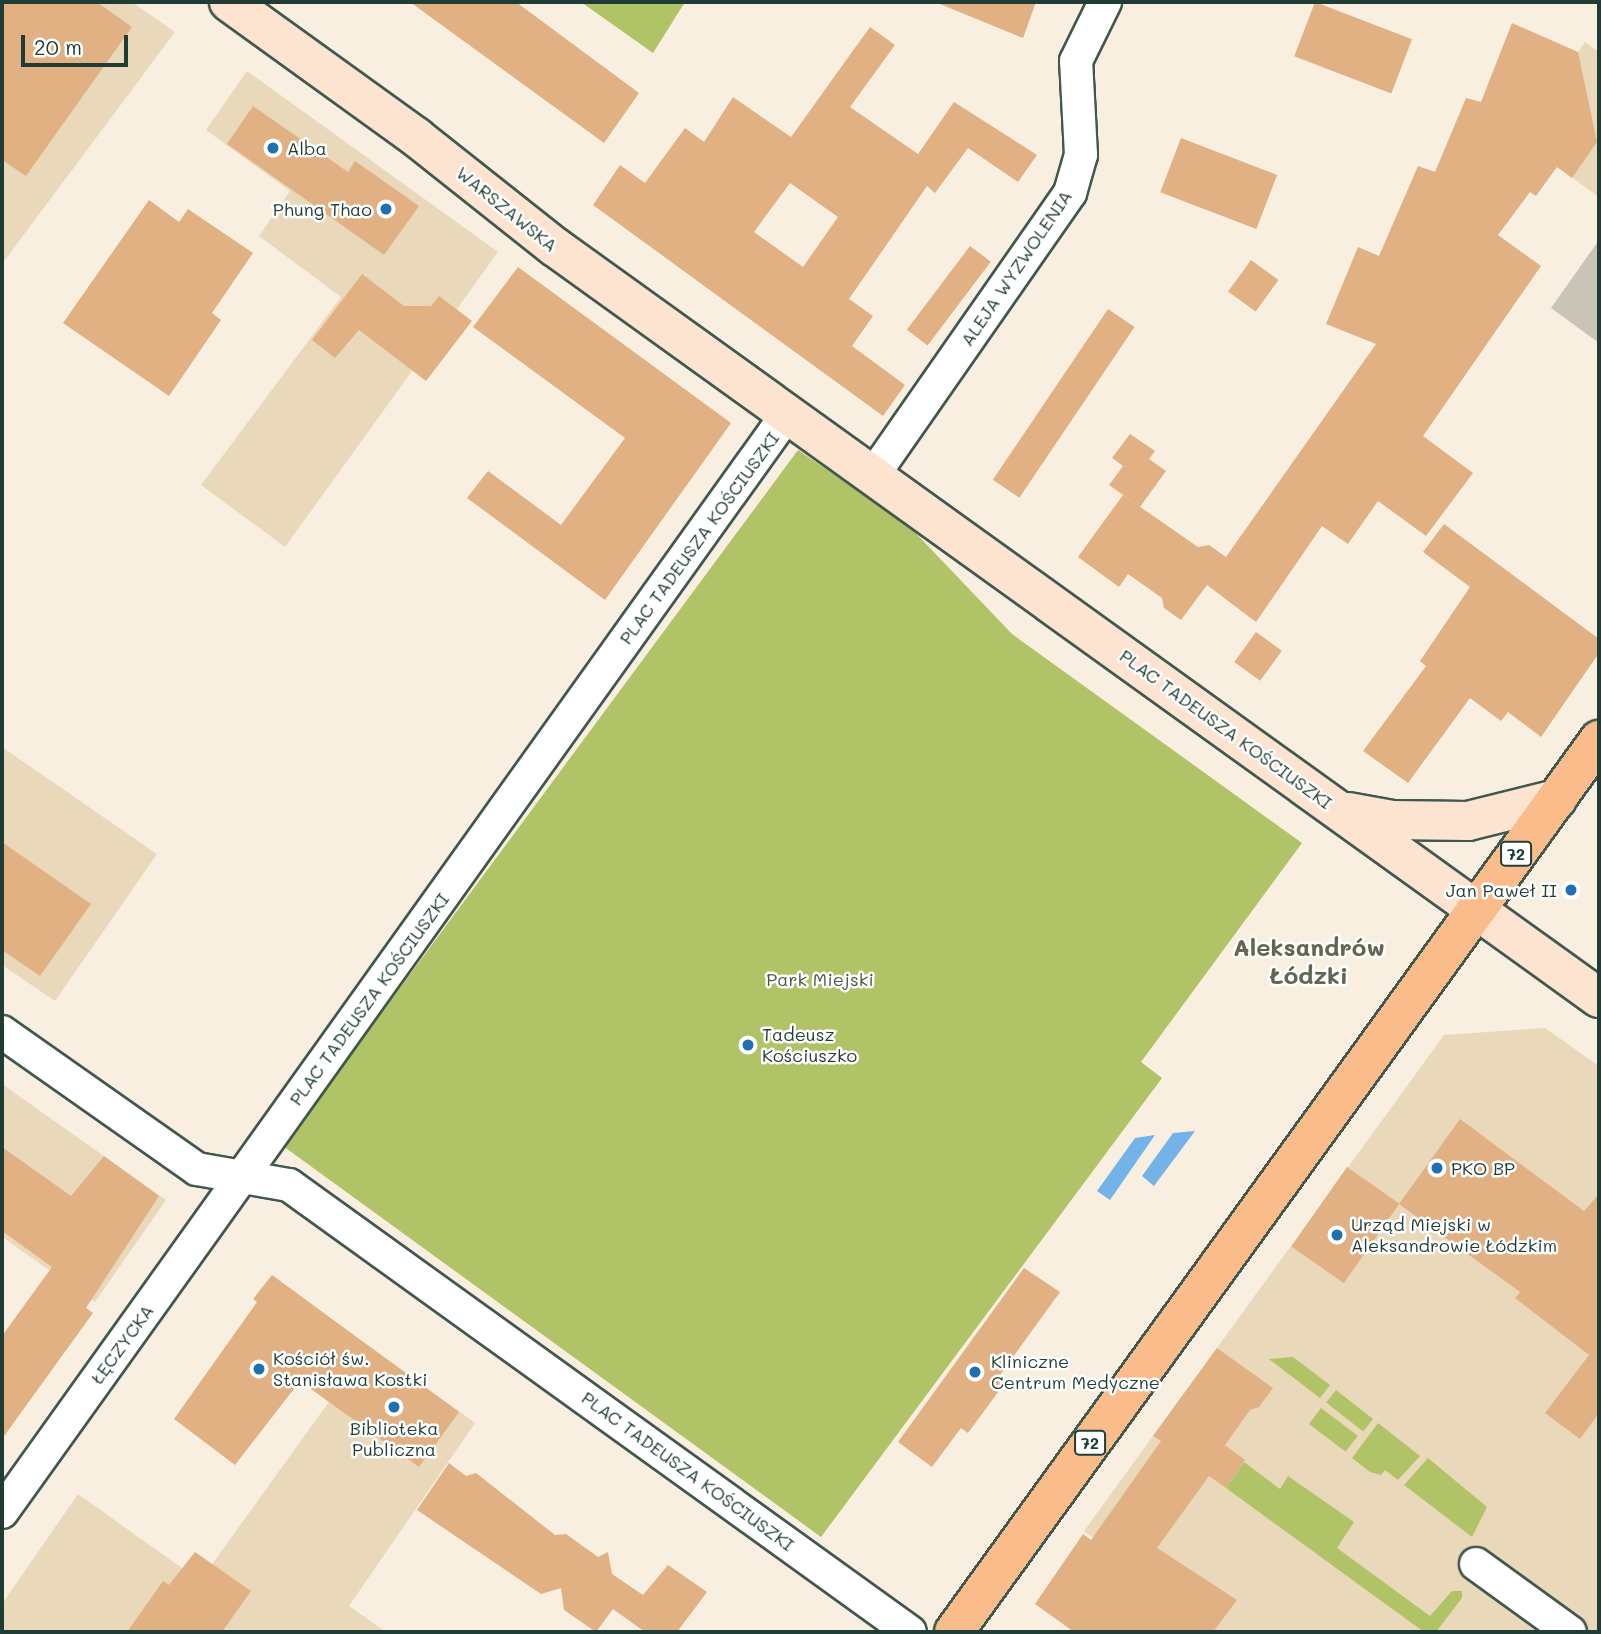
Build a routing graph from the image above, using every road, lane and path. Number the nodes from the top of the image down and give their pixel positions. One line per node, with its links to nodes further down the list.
1 (229, 2): 3 (main road, WARSZAWSKA)
2 (1105, 2): 4 (street, ALEJA WYZWOLENIA)
3 (788, 413): 4 (main road, PLAC TADEUSZA KOŚCIUSZKI); 11 (street, PLAC TADEUSZA KOŚCIUSZKI)
4 (874, 474): 7 (main road, PLAC TADEUSZA KOŚCIUSZKI)
5 (1599, 740): 6 (main road, 72)
6 (1557, 799): 7 (main road); 8 (main road, 72)
7 (1339, 811): 8 (main road, PLAC TADEUSZA KOŚCIUSZKI)
8 (1475, 910): 9 (main road, PLAC TADEUSZA KOŚCIUSZKI); 15 (main road, 72)
9 (1599, 998)
10 (2, 1032): 11 (street)
11 (242, 1176): 12 (street, ŁĘCZYCKA); 14 (street, PLAC TADEUSZA KOŚCIUSZKI)
12 (2, 1511)
13 (1475, 1564): 16 (street)
14 (910, 1632)
15 (954, 1632)
16 (1570, 1632)

